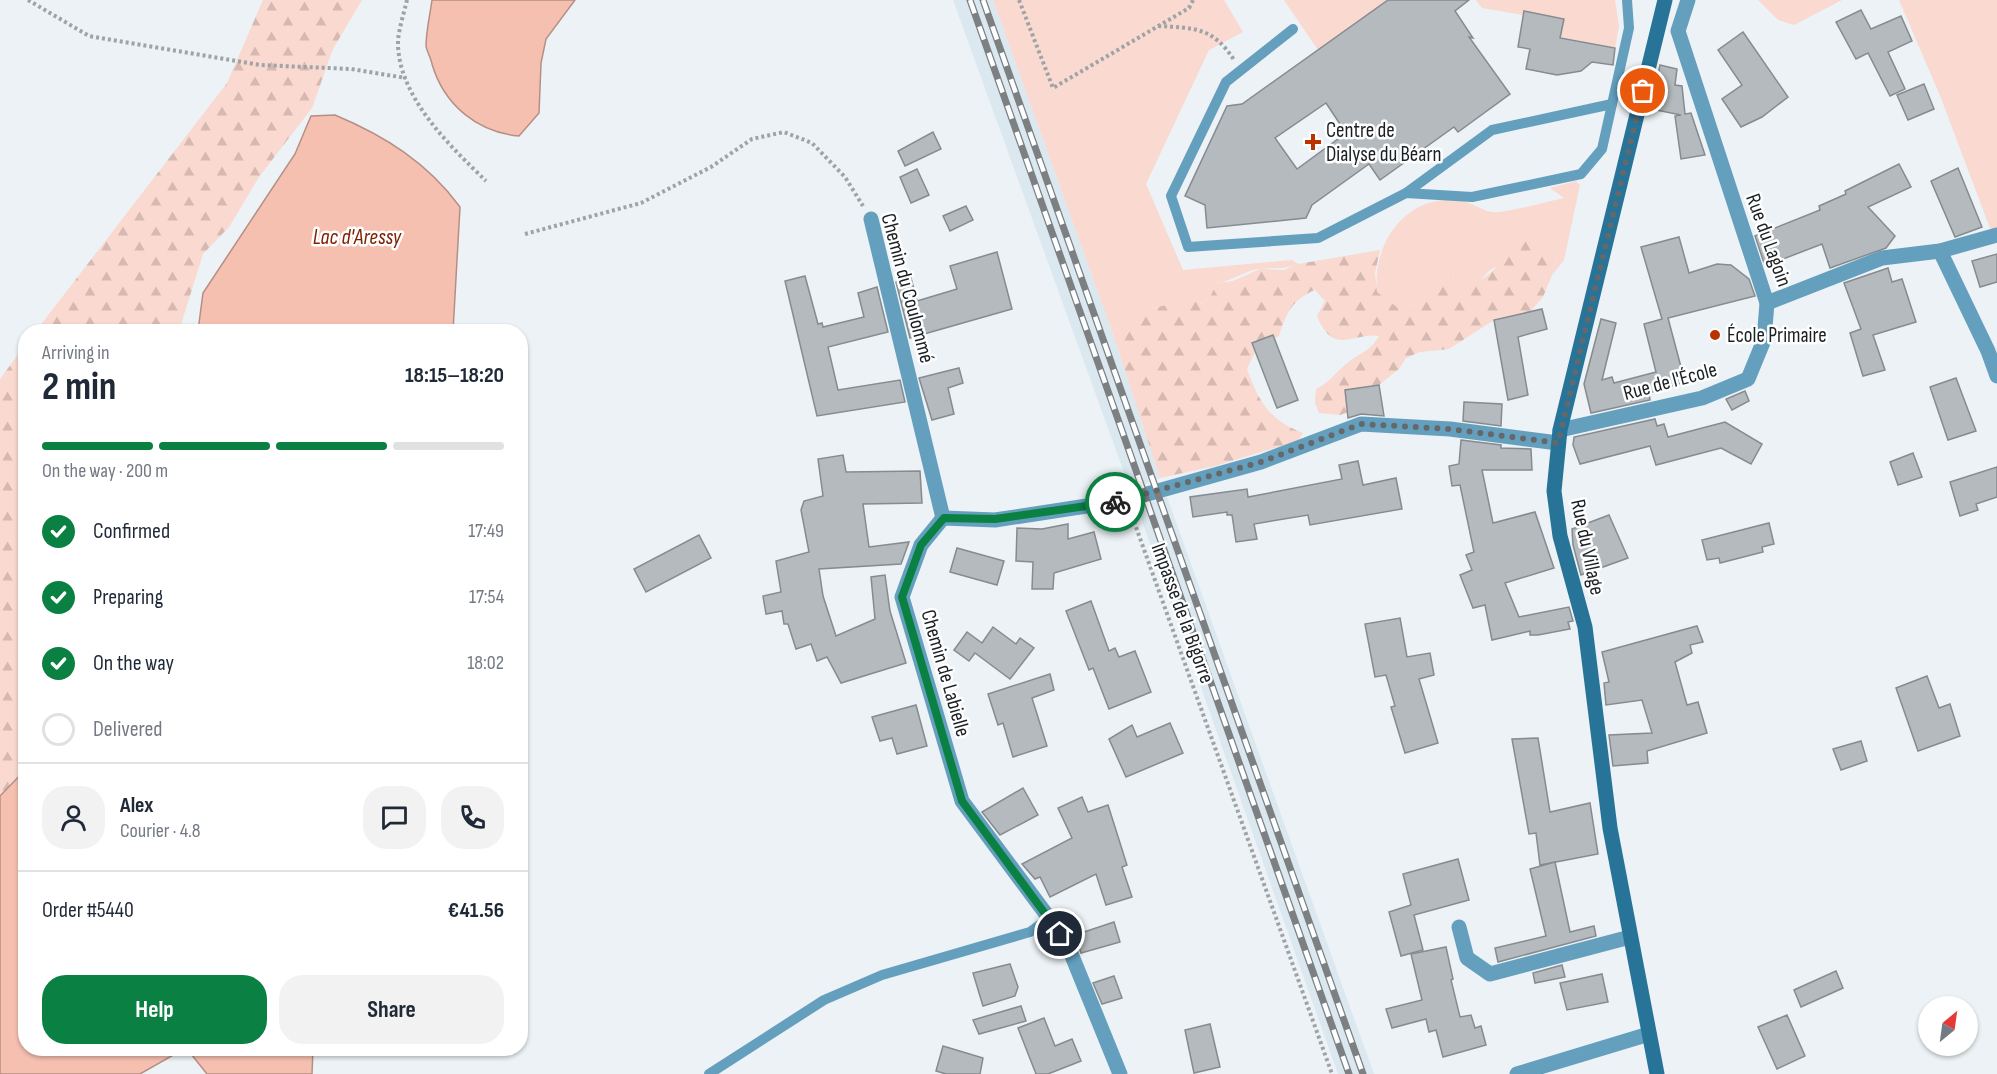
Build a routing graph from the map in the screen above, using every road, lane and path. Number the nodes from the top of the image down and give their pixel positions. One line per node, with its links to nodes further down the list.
1 (28, 0): 11 (path)
2 (407, 0): 11 (path)
3 (1019, 0): 8 (path)
4 (1193, 0): 8 (path)
5 (1626, 0): 12 (lane)
6 (1665, 0): 21 (main road, Rue du Village)
7 (1688, 0): 19 (street, Rue du Lagoin)
8 (1158, 26): 10 (path)
9 (1293, 29): 10 (lane)
10 (1240, 70): 14 (lane)
11 (406, 78): 13 (path)
12 (1612, 104): 14 (lane); 14 (lane)
13 (486, 181)
14 (1406, 193)
15 (871, 219): 16 (path, Chemin du Coulommé); 23 (street, Chemin du Coulommé)
16 (525, 234)
17 (1997, 235): 18 (street, Rue du Lagoin)
18 (1940, 251): 19 (street, Rue du Lagoin); 20 (street)
19 (1767, 303): 21 (street, Rue de l'École)
20 (1997, 376)
21 (1559, 436): 22 (street); 26 (main road, Rue du Village)
22 (1126, 500): 23 (street); 30 (path, Impasse de la Bigorre)
23 (944, 518): 24 (street, Chemin de Labielle)
24 (1049, 918): 28 (lane); 29 (street, Chemin de Labielle)
25 (1459, 927): 26 (street)
26 (1630, 937): 27 (main road, Rue du Village)
27 (1649, 1034): 31 (street); 32 (main road, Rue du Village)
28 (709, 1074)
29 (1120, 1074)
30 (1332, 1074)
31 (1517, 1074)
32 (1657, 1074)

